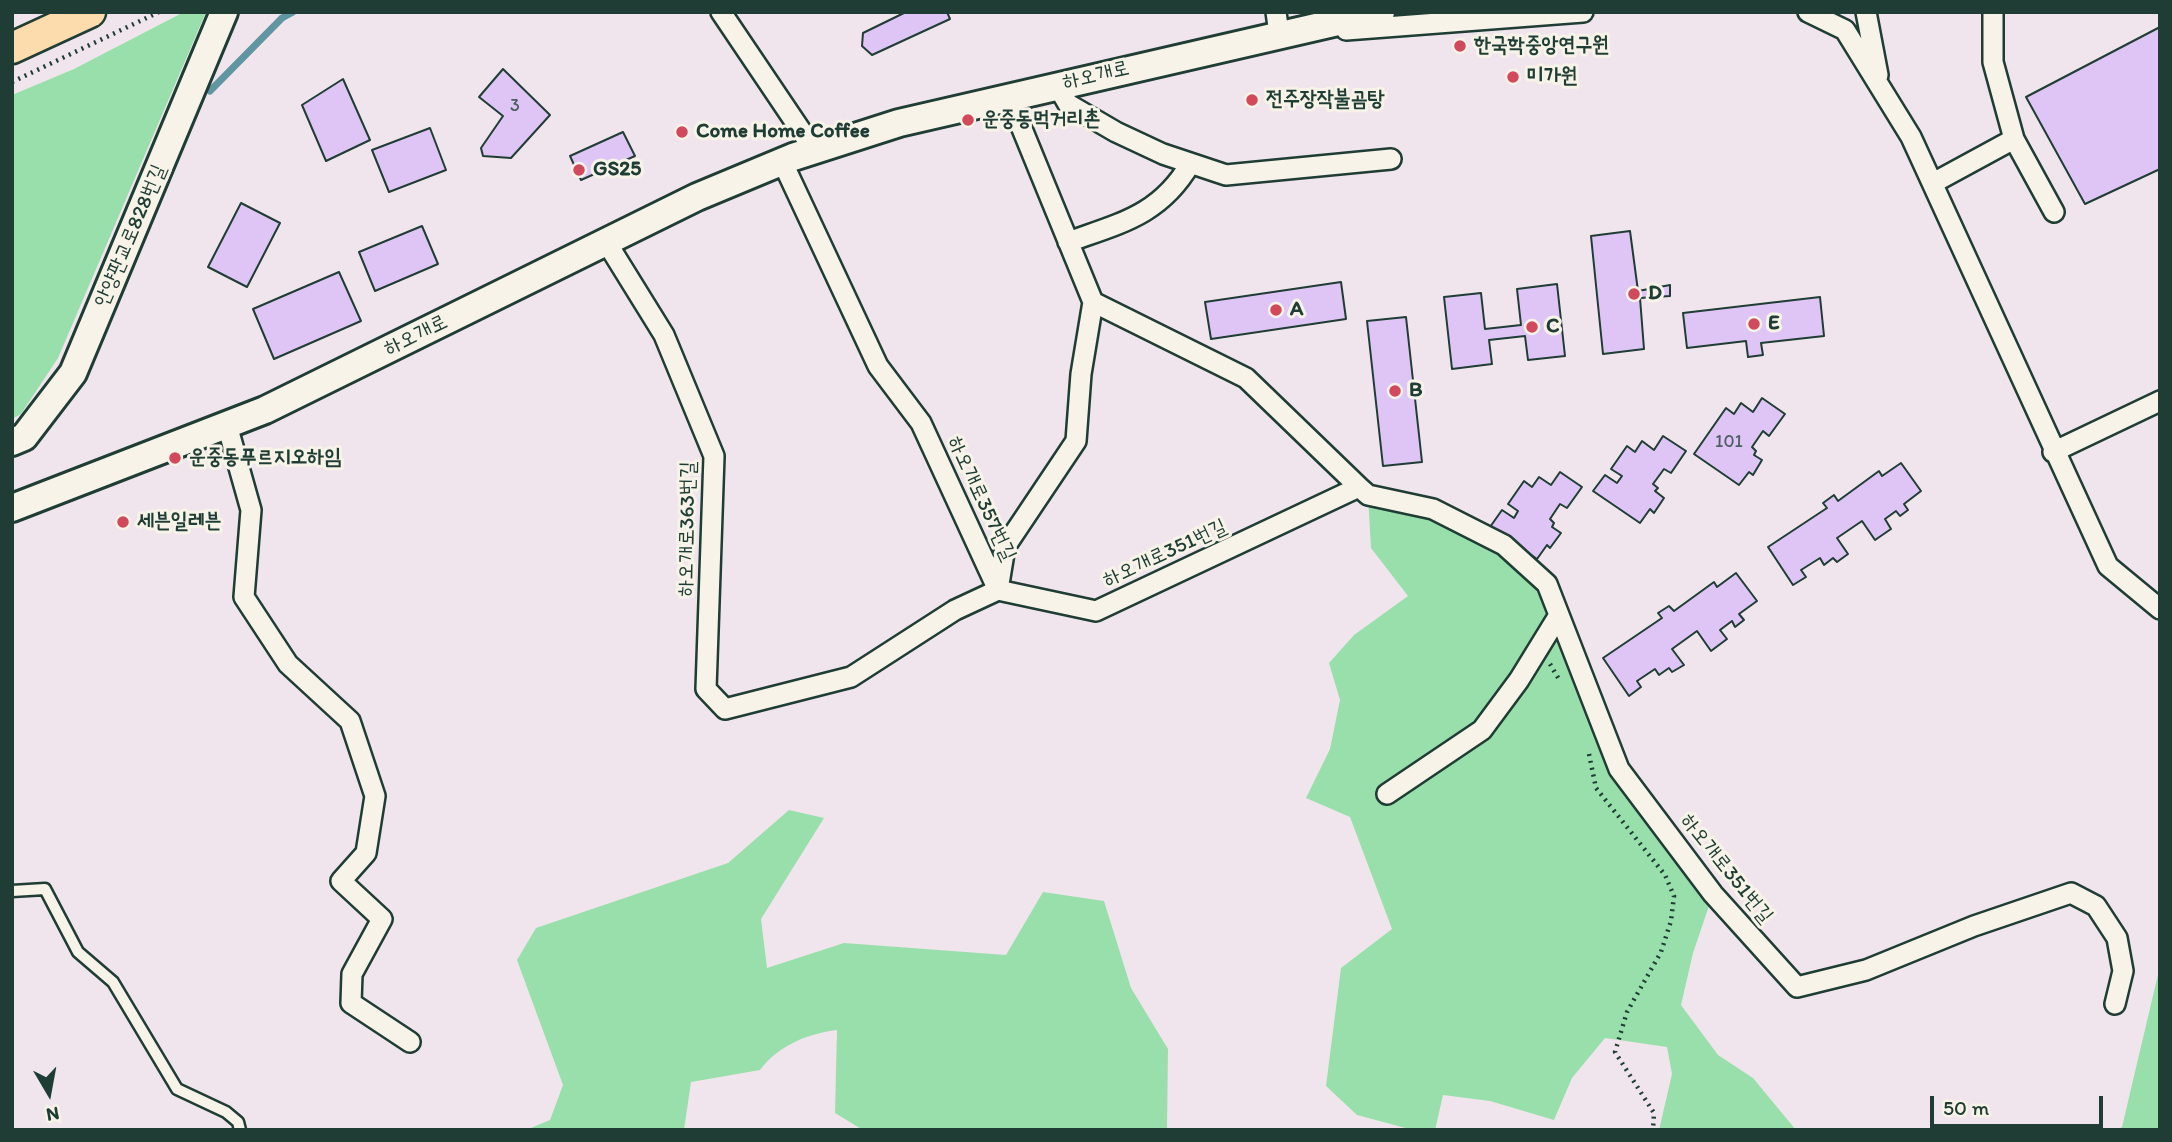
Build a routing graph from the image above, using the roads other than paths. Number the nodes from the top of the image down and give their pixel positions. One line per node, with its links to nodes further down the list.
1 (90, 12): 11 (main road)
2 (721, 12): 16 (street)
3 (1583, 12): 9 (street)
4 (1808, 12): 13 (street)
5 (1867, 12): 13 (street)
6 (1877, 12): 13 (street)
7 (1993, 12): 15 (street)
8 (1368, 14): 9 (street, 하오개로)
9 (1278, 23): 12 (street, 하오개로)
10 (219, 24): 27 (street, 안양판교로828번길)
11 (12, 48)
12 (1057, 85): 14 (street, 하오개로); 19 (street)
13 (1880, 87): 20 (street)
14 (1009, 97): 16 (street, 하오개로); 22 (street)
15 (2014, 139): 20 (street); 21 (street)
16 (814, 150): 18 (street, 하오개로)
17 (1391, 159): 19 (street)
18 (782, 162): 23 (street, 하오개로); 31 (street, 하오개로357번길)
19 (1190, 164): 22 (street)
20 (1933, 183): 28 (street)
21 (2054, 212)
22 (1068, 242): 24 (street)
23 (607, 243): 26 (street, 하오개로); 34 (street, 하오개로363번길)
24 (1093, 302): 29 (street, 하오개로351번길); 31 (street)
25 (2155, 406): 28 (street)
26 (227, 425): 30 (street, 하오개로); 38 (street)
27 (12, 442)
28 (2053, 452): 32 (street)
29 (1359, 487): 31 (street, 하오개로351번길); 33 (street, 하오개로351번길)
30 (12, 508)
31 (998, 590): 34 (street, 하오개로357번길)
32 (2160, 609)
33 (1559, 615): 35 (street); 37 (street, 하오개로351번길)
34 (725, 709)
35 (1387, 794)
36 (12, 891): 39 (lane)
37 (2115, 1004)
38 (410, 1042)
39 (240, 1130)

